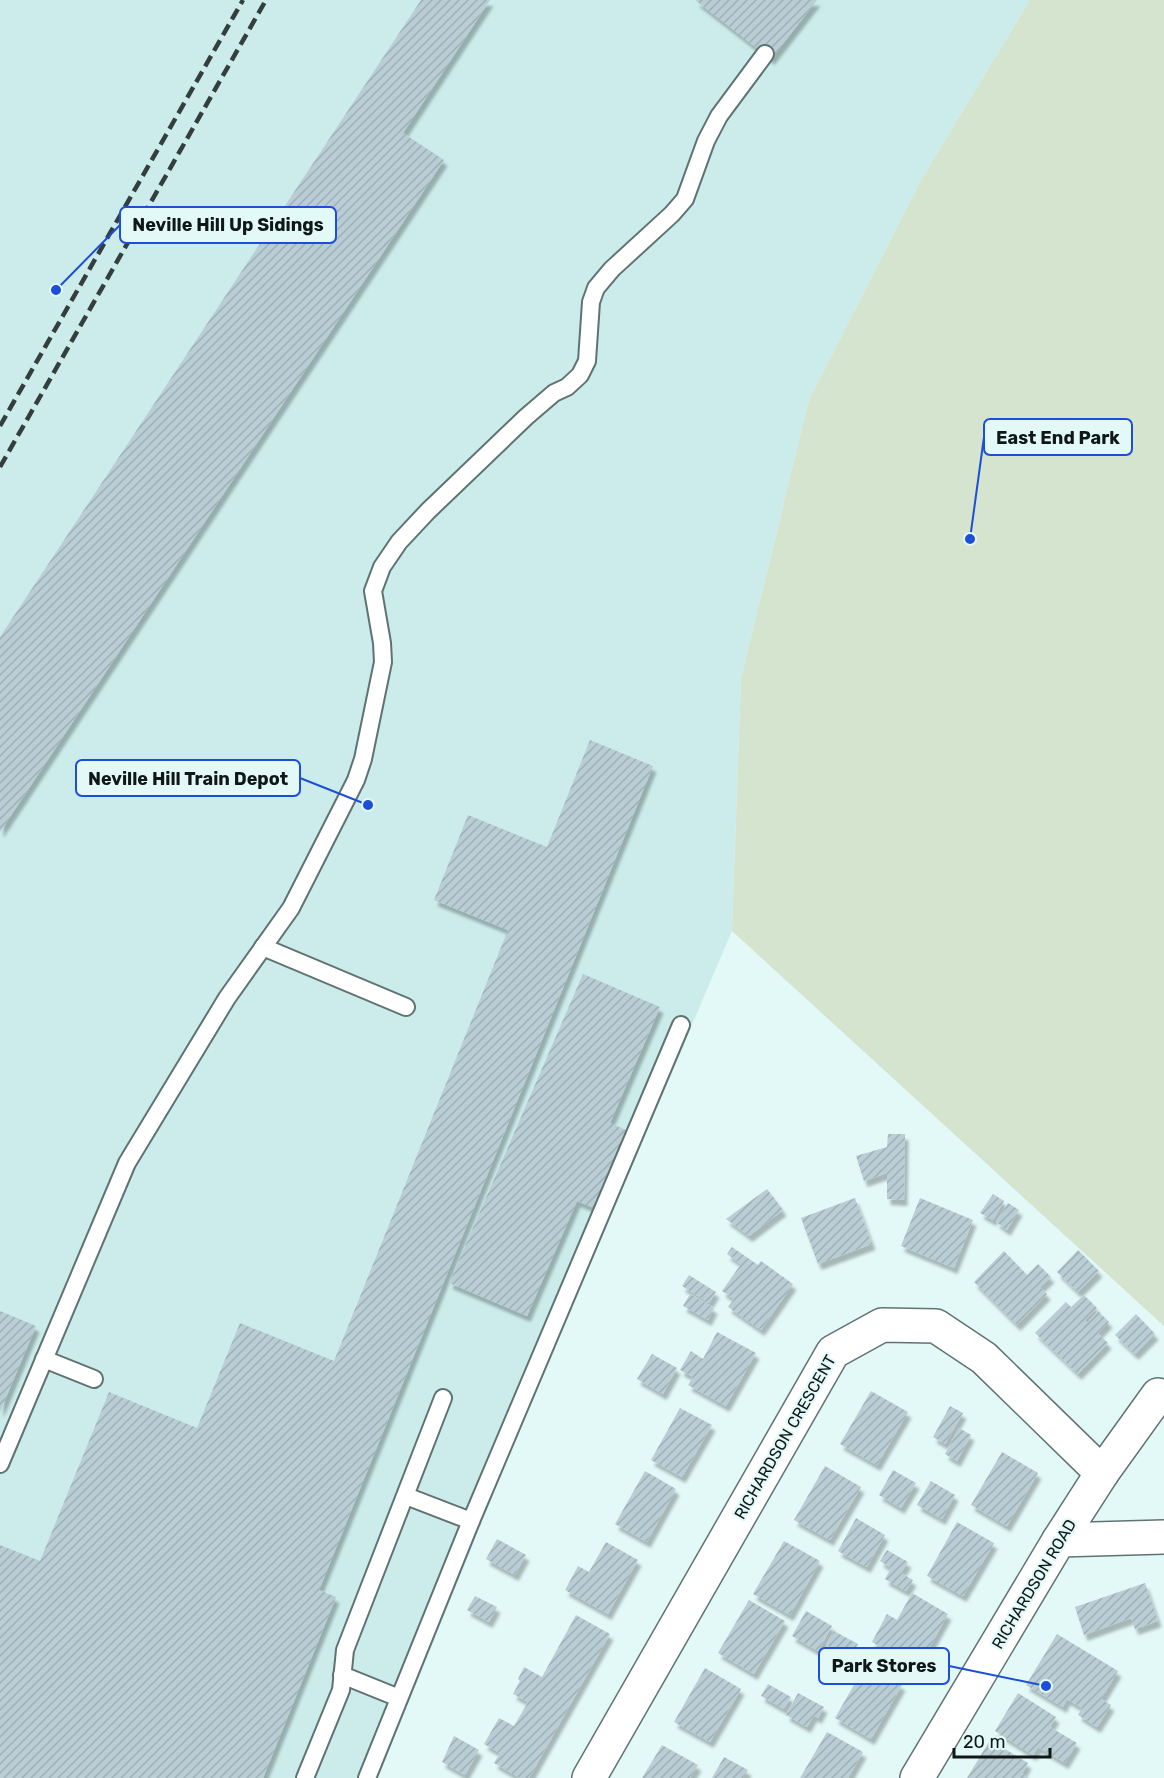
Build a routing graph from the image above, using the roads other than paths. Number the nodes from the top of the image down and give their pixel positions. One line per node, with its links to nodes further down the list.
1 (765, 54): 2 (lane)
2 (263, 947): 3 (lane); 5 (lane)
3 (406, 1007)
4 (681, 1025): 12 (lane)
5 (44, 1359): 6 (lane); 9 (lane)
6 (94, 1378)
7 (1158, 1395): 10 (street, RICHARDSON ROAD)
8 (443, 1398): 11 (lane)
9 (0, 1464)
10 (1102, 1473): 14 (street, RICHARDSON ROAD); 19 (street, RICHARDSON CRESCENT)
11 (406, 1496): 12 (lane); 15 (lane)
12 (471, 1521): 16 (lane)
13 (1164, 1537): 14 (street)
14 (1059, 1540): 20 (street, RICHARDSON ROAD)
15 (342, 1675): 16 (lane); 17 (lane)
16 (399, 1698): 18 (lane)
17 (305, 1778)
18 (368, 1778)
19 (589, 1778)
20 (917, 1778)

